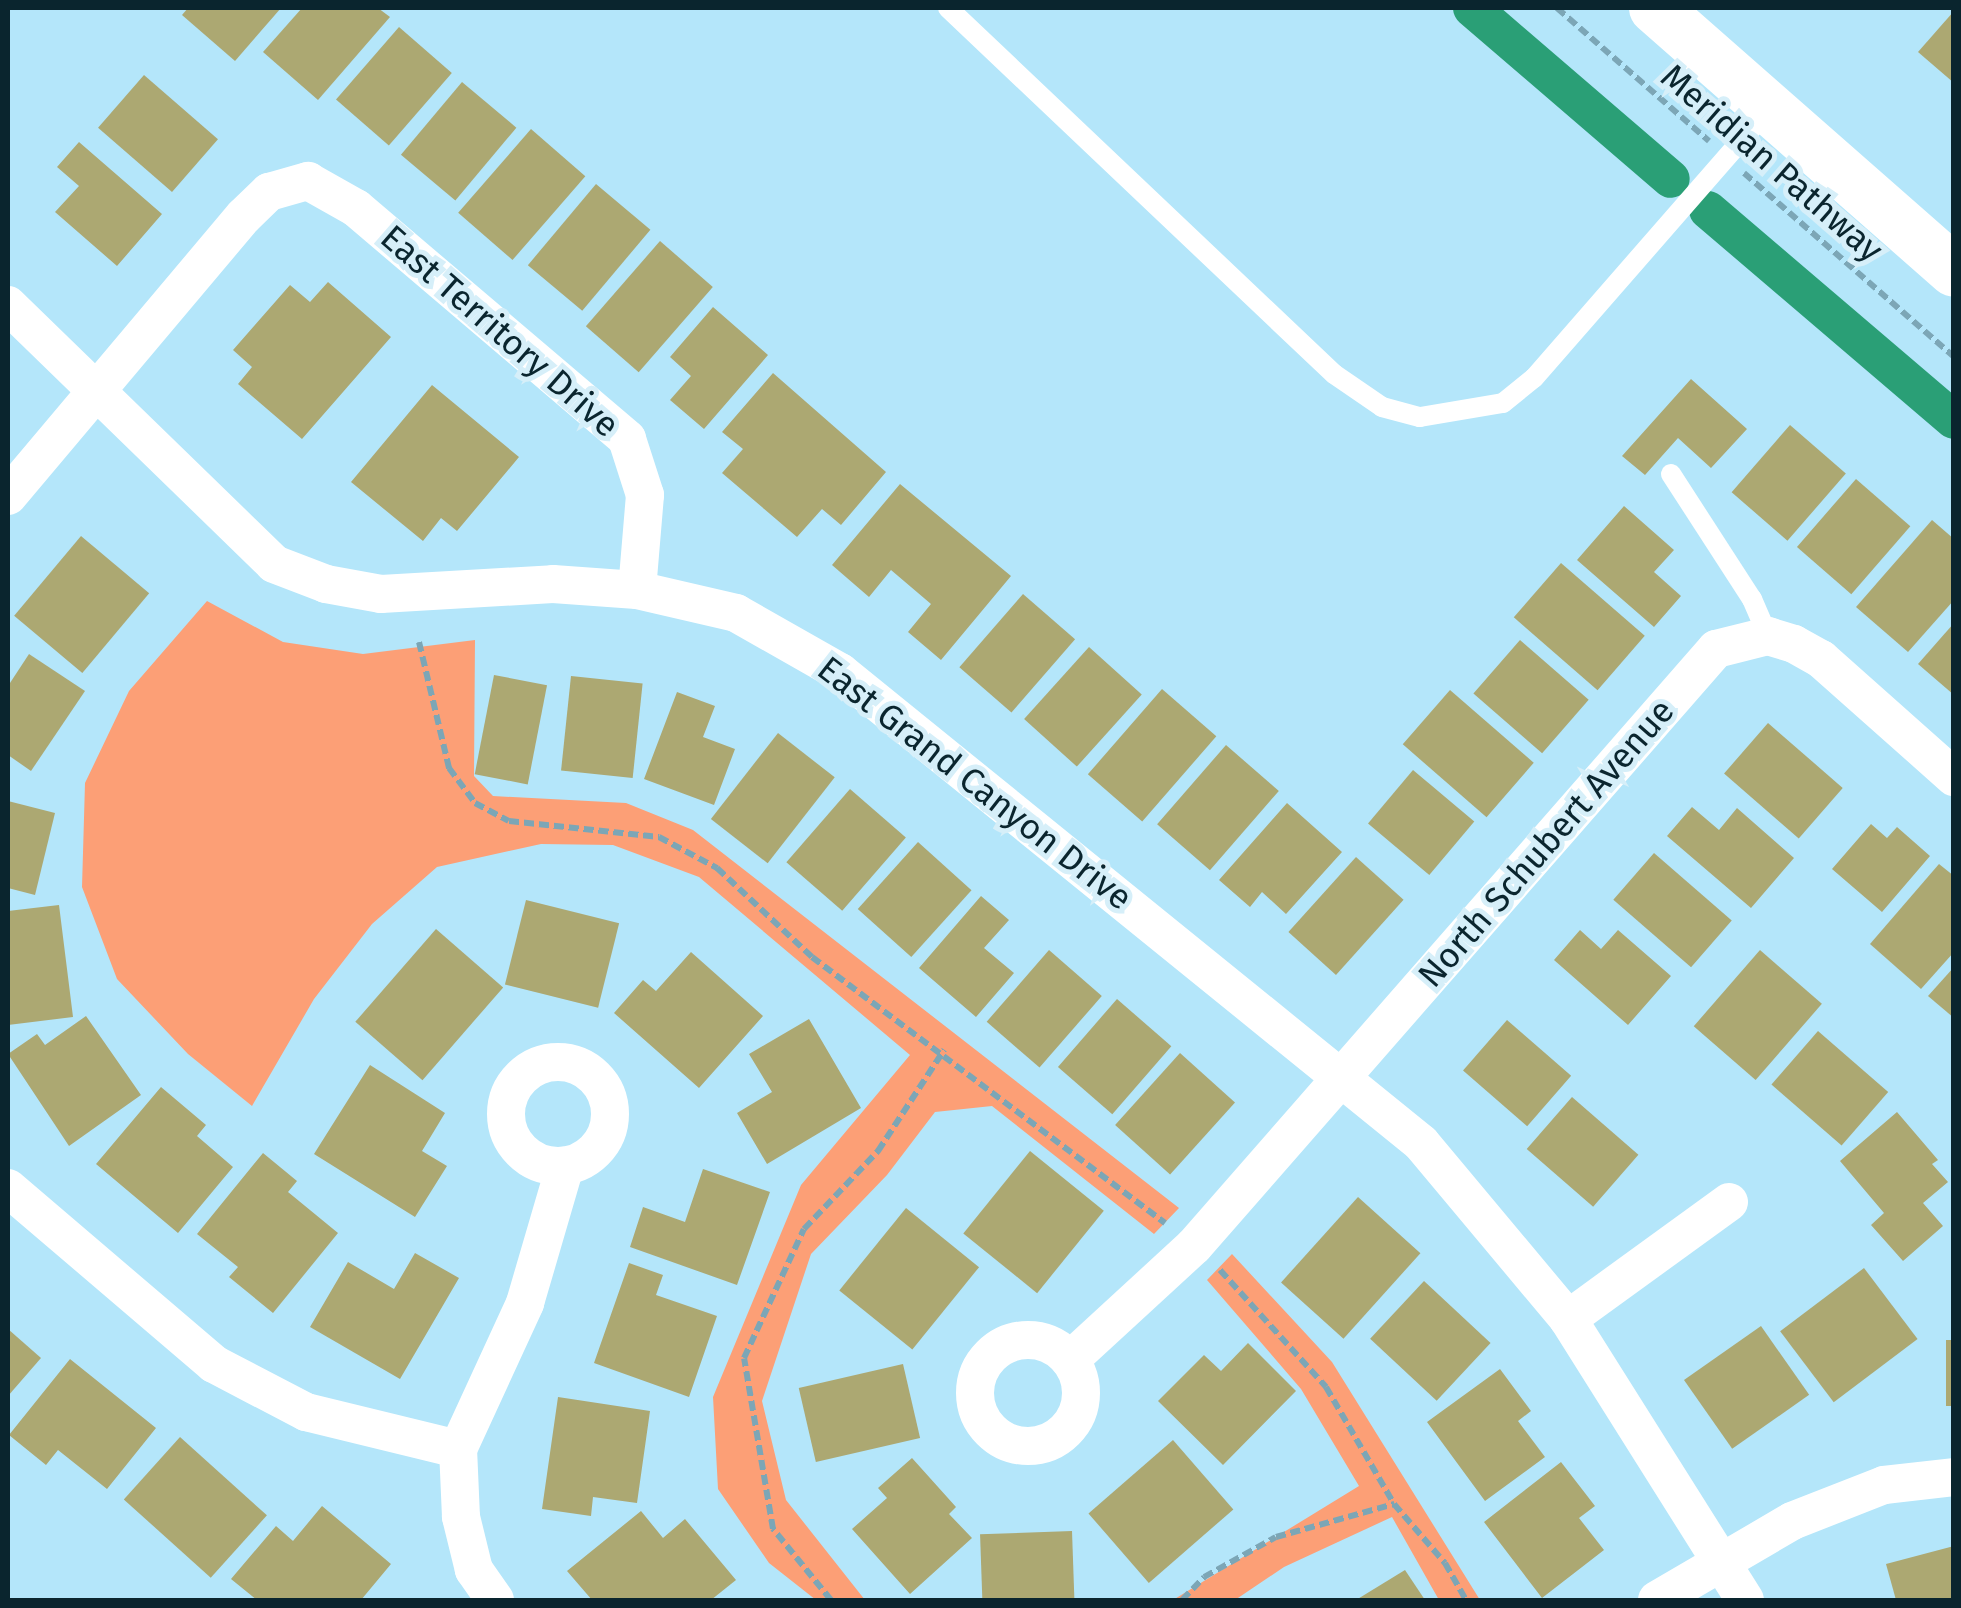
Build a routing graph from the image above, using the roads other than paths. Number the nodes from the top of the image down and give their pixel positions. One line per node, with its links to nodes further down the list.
1 (948, 8): 3 (lane)
2 (1655, 8): 3 (main road)
3 (1770, 108): 4 (main road)
4 (1954, 271)
5 (8, 305): 6 (street, East Grand Canyon Drive)
6 (96, 392): 8 (street); 9 (street, East Grand Canyon Drive); 9 (street, East Territory Drive)
7 (1671, 474): 10 (lane)
8 (8, 496)
9 (637, 590): 12 (street, East Grand Canyon Drive)
10 (1768, 636): 11 (street); 12 (street, North Schubert Avenue)
11 (1954, 777)
12 (1342, 1079): 16 (street, East Grand Canyon Drive); 17 (street, North Schubert Avenue)
13 (565, 1166): 18 (street)
14 (8, 1188): 18 (street)
15 (1729, 1202): 16 (street)
16 (1568, 1318): 20 (street, East Grand Canyon Drive)
17 (1070, 1360)
18 (458, 1449): 21 (street)
19 (1954, 1477): 20 (street)
20 (1720, 1563): 22 (street); 23 (street, East Grand Canyon Drive)
21 (495, 1600)
22 (1658, 1600)
23 (1745, 1600)

